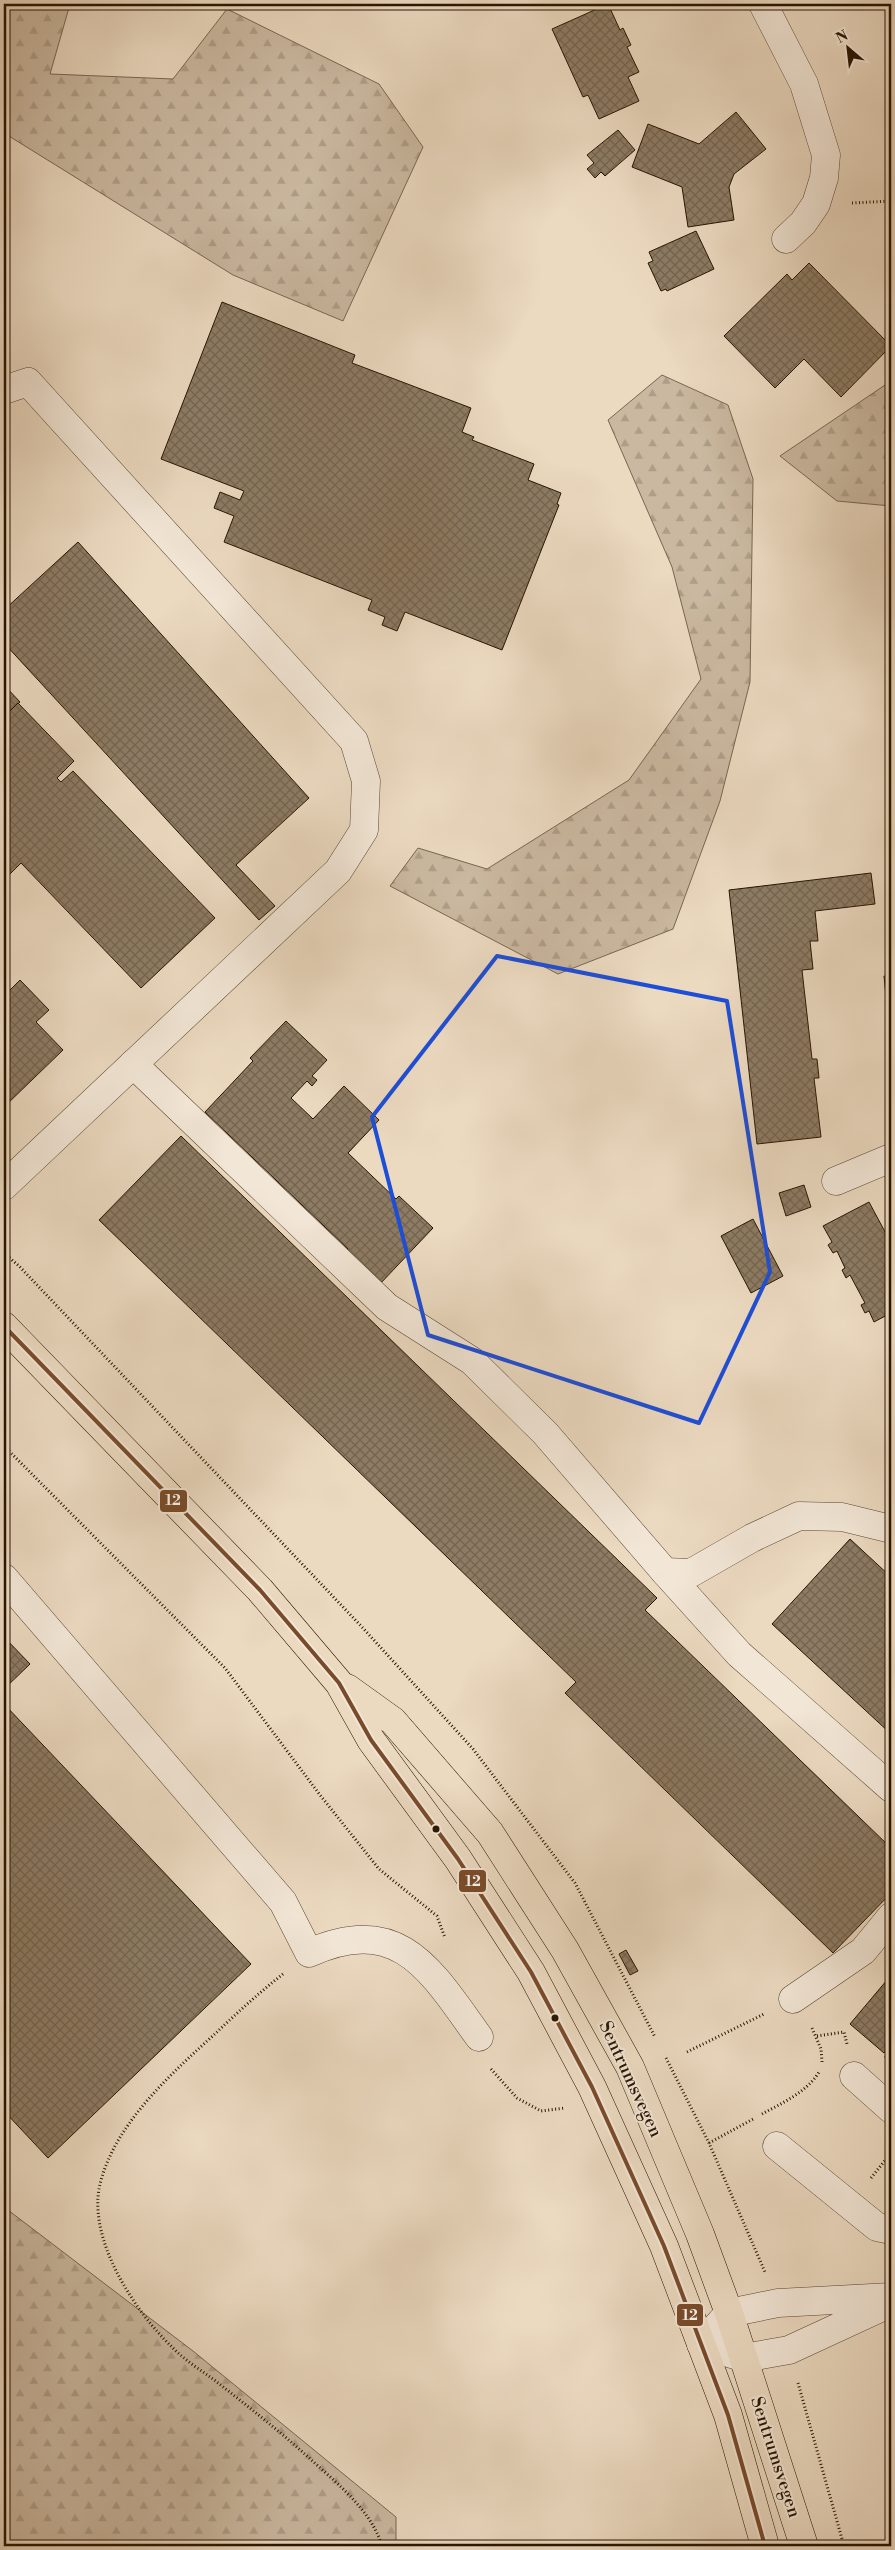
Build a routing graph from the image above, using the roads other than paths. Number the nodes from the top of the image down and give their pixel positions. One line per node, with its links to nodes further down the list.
1 (764, 4): 2 (street)
2 (786, 239)
3 (4, 390): 4 (street)
4 (133, 1064): 7 (street); 10 (street)
5 (891, 1158): 6 (street)
6 (836, 1181)
7 (5, 1182)
8 (4, 1326): 12 (main road, Sentrumsvegen)
9 (891, 1529): 10 (street)
10 (665, 1572): 13 (street)
11 (4, 1578): 16 (street)
12 (339, 1683): 23 (main road, Sentrumsvegen); 24 (main road, Sentrumsvegen)
13 (891, 1788)
14 (891, 1917): 15 (street)
15 (793, 1999)
16 (479, 2037)
17 (854, 2076): 18 (street)
18 (891, 2109)
19 (777, 2146): 20 (street)
20 (891, 2230)
21 (891, 2297): 23 (street)
22 (891, 2303): 25 (street)
23 (729, 2313): 24 (street); 25 (main road, Sentrumsvegen)
24 (701, 2344): 25 (street); 26 (main road, Sentrumsvegen)
25 (744, 2358): 27 (main road, Sentrumsvegen)
26 (765, 2546)
27 (804, 2546)

